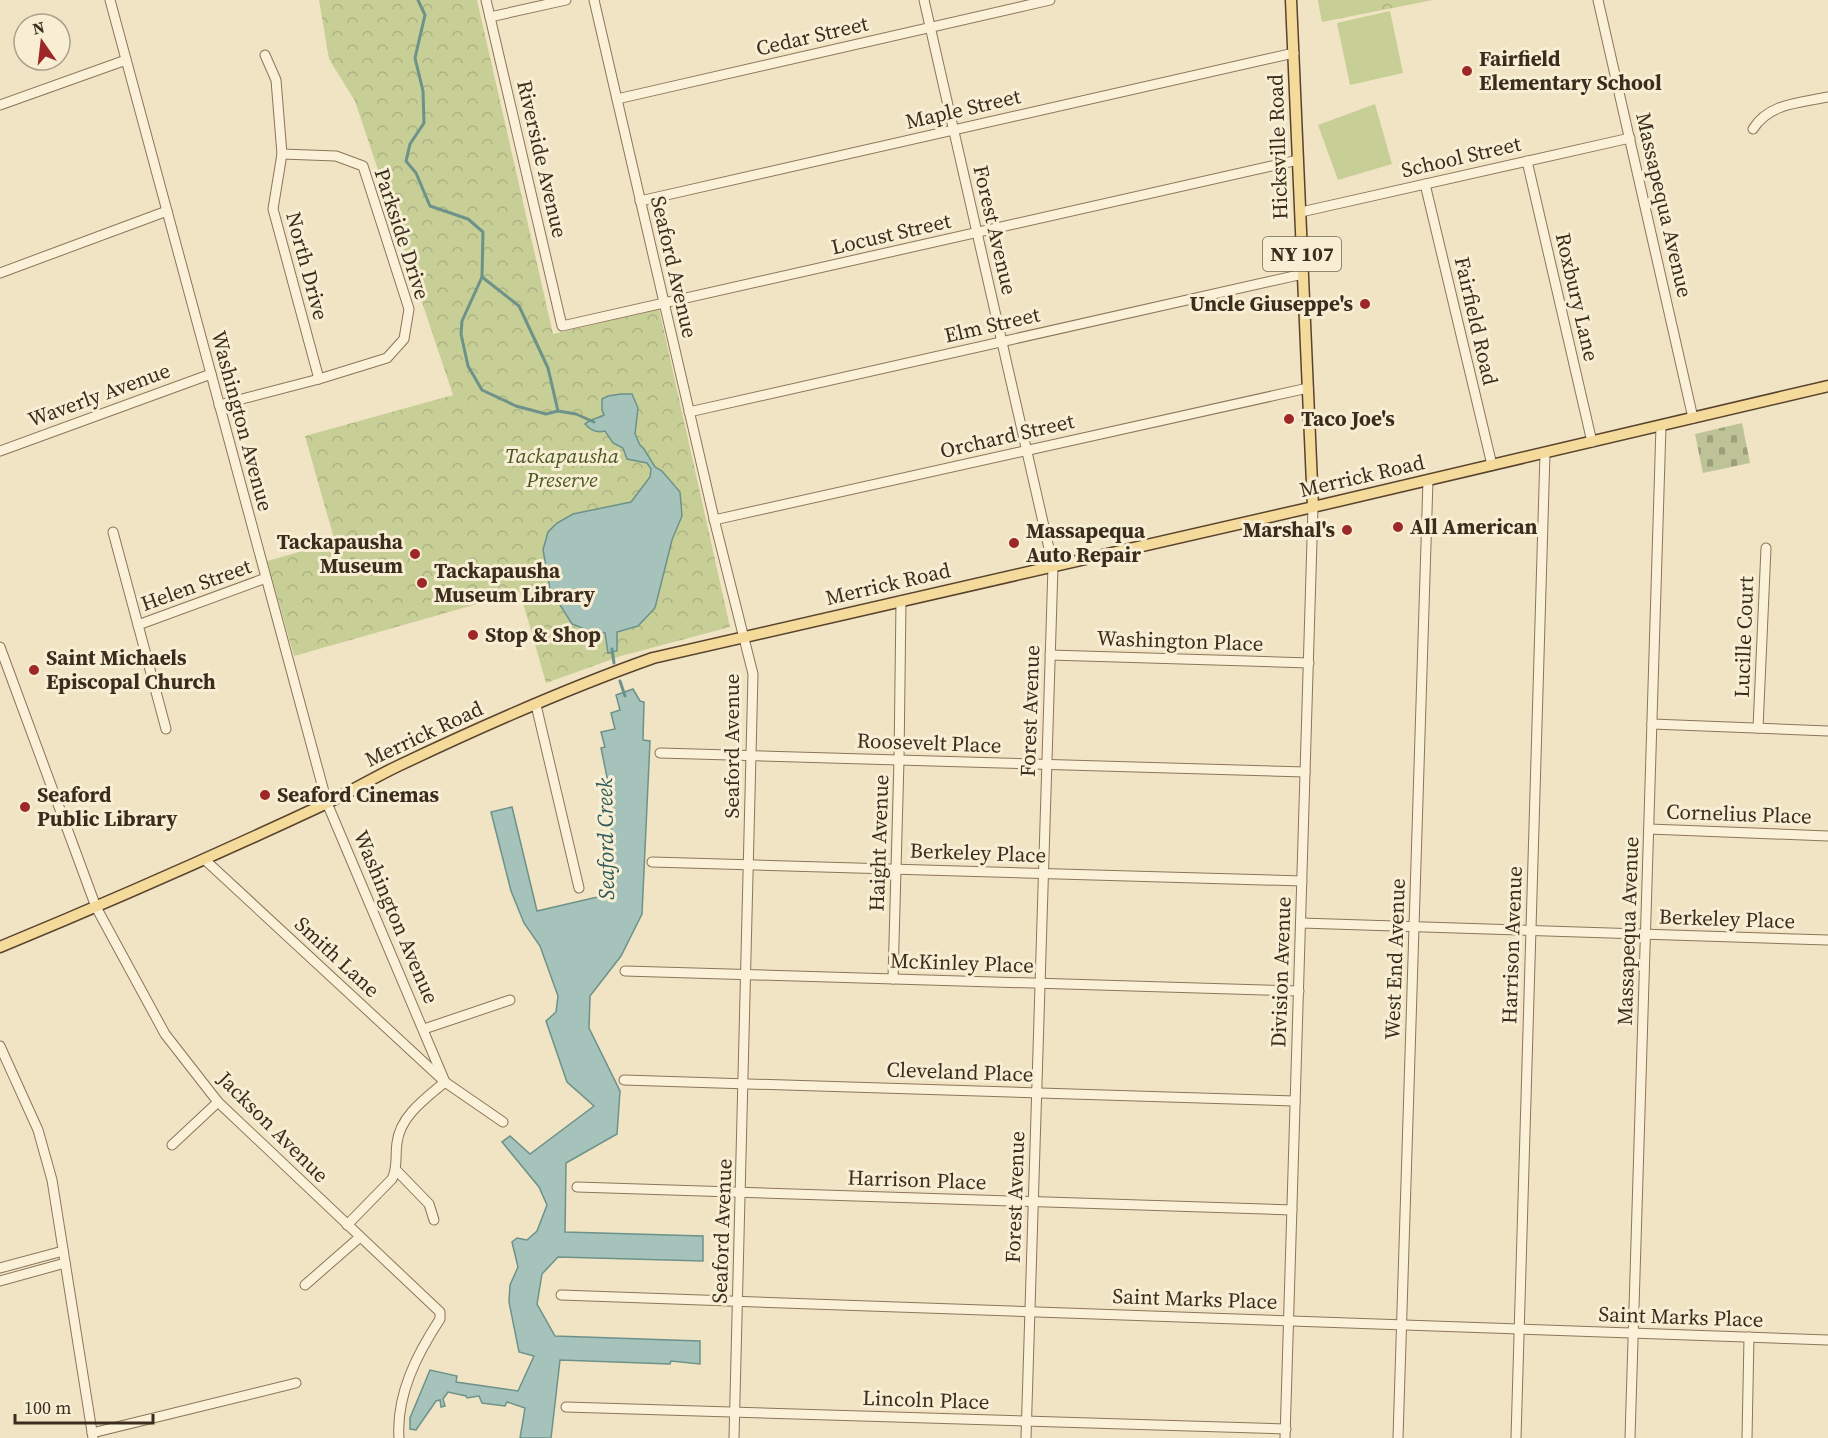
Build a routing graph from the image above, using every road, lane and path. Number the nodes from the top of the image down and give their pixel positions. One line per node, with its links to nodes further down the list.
1 (110, 0): 13 (street, Washington Avenue)
2 (486, 0): 9 (street, Riverside Avenue)
3 (566, 0): 9 (street)
4 (594, 0): 15 (street, Seaford Avenue)
5 (924, 0): 10 (street, Forest Avenue)
6 (1050, 0): 10 (street, Cedar Street)
7 (1291, 0): 11 (main road, Hicksville Road / NY 107)
8 (1599, 0): 19 (street, Massapequa Avenue)
9 (490, 17): 31 (street, Riverside Avenue)
10 (930, 27): 15 (street, Cedar Street); 18 (street, Forest Avenue)
11 (1294, 53): 18 (street, Maple Street); 21 (main road, Hicksville Road / NY 107)
12 (265, 55): 20 (street, North Drive)
13 (126, 60): 16 (street); 25 (street, Washington Avenue)
14 (1828, 97): 17 (street)
15 (617, 99): 24 (street, Seaford Avenue)
16 (0, 105)
17 (1753, 129)
18 (953, 130): 24 (street, Maple Street); 27 (street, Forest Avenue)
19 (1630, 138): 22 (street, School Street); 39 (street, Massapequa Avenue)
20 (282, 154): 34 (street, North Drive); 34 (street, Parkside Drive)
21 (1298, 160): 26 (main road, Hicksville Road / NY 107); 27 (street, Locust Street)
22 (1527, 161): 23 (street, School Street); 41 (street, Roxbury Lane)
23 (1425, 184): 26 (street, School Street); 45 (street, Fairfield Road)
24 (640, 201): 30 (street, Seaford Avenue)
25 (167, 211): 28 (street); 33 (street, Washington Avenue)
26 (1300, 212): 29 (main road, Hicksville Road / NY 107)
27 (977, 233): 30 (street, Locust Street); 32 (street, Forest Avenue)
28 (0, 273)
29 (1303, 274): 32 (street, Elm Street); 36 (main road, Hicksville Road / NY 107)
30 (664, 304): 31 (street, Locust Street); 38 (street, Seaford Avenue)
31 (562, 326)
32 (1002, 342): 38 (street, Elm Street); 42 (street, Forest Avenue)
33 (211, 374): 37 (street, Washington Avenue); 43 (street, Waverly Avenue)
34 (319, 379): 37 (street, Parkside Drive)
35 (1828, 386): 39 (main road, Merrick Road)
36 (1308, 388): 42 (street, Orchard Street); 47 (main road, Hicksville Road / NY 107)
37 (219, 405): 52 (street, Washington Avenue)
38 (689, 412): 48 (street, Seaford Avenue)
39 (1694, 418): 40 (main road, Merrick Road)
40 (1661, 426): 41 (main road, Merrick Road); 60 (street, Massapequa Avenue)
41 (1592, 442): 44 (main road, Merrick Road)
42 (1026, 450): 48 (street, Orchard Street); 51 (street, Forest Avenue)
43 (0, 451)
44 (1545, 453): 45 (main road, Merrick Road); 82 (street, Harrison Avenue)
45 (1492, 465): 46 (main road, Merrick Road)
46 (1428, 480): 47 (main road, Merrick Road); 81 (street, West End Avenue)
47 (1313, 507): 51 (main road, Merrick Road); 58 (street, Division Avenue)
48 (714, 520): 55 (street, Seaford Avenue)
49 (113, 532): 54 (street)
50 (1766, 548): 61 (street, Lucille Court)
51 (1053, 566): 53 (main road, Merrick Road); 57 (street, Forest Avenue)
52 (266, 578): 54 (street, Helen Street); 69 (street, Washington Avenue)
53 (902, 601): 55 (main road, Merrick Road); 66 (street, Haight Avenue)
54 (138, 625): 62 (street)
55 (742, 637): 59 (main road, Merrick Road); 65 (street, Seaford Avenue)
56 (0, 647): 79 (street, Jackson Avenue)
57 (1050, 655): 58 (street, Washington Place); 67 (street, Forest Avenue)
58 (1309, 663): 68 (street, Division Avenue)
59 (536, 705): 69 (main road, Merrick Road); 78 (street)
60 (1652, 724): 61 (street); 70 (street, Massapequa Avenue)
61 (1758, 728): 63 (street)
62 (166, 729)
63 (1828, 731)
64 (660, 753): 65 (street, Roosevelt Place)
65 (752, 755): 66 (street, Roosevelt Place); 74 (street, Seaford Avenue)
66 (899, 760): 67 (street, Roosevelt Place); 75 (street, Haight Avenue)
67 (1047, 764): 68 (street, Roosevelt Place); 76 (street, Forest Avenue)
68 (1305, 772): 77 (street, Division Avenue)
69 (327, 803): 72 (main road, Merrick Road); 92 (street, Washington Avenue)
70 (1649, 829): 71 (street, Cornelius Place); 83 (street, Massapequa Avenue)
71 (1828, 836)
72 (204, 859): 79 (main road, Merrick Road); 95 (street, Smith Lane)
73 (652, 862): 74 (street, Berkeley Place)
74 (749, 865): 75 (street, Berkeley Place); 87 (street, Seaford Avenue)
75 (896, 868): 76 (street, Berkeley Place); 88 (street, Haight Avenue)
76 (1043, 874): 77 (street, Berkeley Place); 89 (street, Forest Avenue)
77 (1302, 881): 80 (street, Division Avenue)
78 (579, 888)
79 (96, 907): 85 (main road, Merrick Road); 99 (street, Jackson Avenue)
80 (1301, 923): 81 (street, Berkeley Place); 90 (street, Division Avenue)
81 (1414, 927): 82 (street, Berkeley Place); 119 (street, West End Avenue)
82 (1531, 931): 83 (street, Berkeley Place); 120 (street, Harrison Avenue)
83 (1646, 934): 84 (street, Berkeley Place); 121 (street, Massapequa Avenue)
84 (1828, 940)
85 (0, 947)
86 (625, 970): 87 (street, McKinley Place)
87 (746, 974): 88 (street, McKinley Place); 96 (street, Seaford Avenue)
88 (892, 979): 89 (street, McKinley Place)
89 (1040, 984): 90 (street, McKinley Place); 97 (street, Forest Avenue)
90 (1299, 991): 98 (street, Division Avenue)
91 (510, 1000): 92 (street)
92 (424, 1029): 95 (street, Washington Avenue)
93 (0, 1046): 110 (street)
94 (624, 1080): 96 (street, Cleveland Place)
95 (445, 1082): 100 (street, Smith Lane); 102 (street)
96 (744, 1083): 97 (street, Cleveland Place); 104 (street, Seaford Avenue)
97 (1036, 1092): 98 (street, Cleveland Place); 105 (street, Forest Avenue)
98 (1295, 1101): 106 (street, Division Avenue)
99 (218, 1102): 101 (street); 108 (street, Jackson Avenue)
100 (503, 1122)
101 (171, 1145)
102 (396, 1170): 107 (street); 108 (street)
103 (577, 1187): 104 (street, Harrison Place)
104 (741, 1192): 105 (street, Harrison Place); 116 (street, Seaford Avenue)
105 (1033, 1202): 106 (street, Harrison Place); 117 (street, Forest Avenue)
106 (1292, 1210): 118 (street, Division Avenue)
107 (434, 1220)
108 (347, 1225): 109 (street, Jackson Avenue)
109 (360, 1237): 114 (street); 130 (street, Jackson Avenue)
110 (63, 1251): 111 (street); 112 (street)
111 (65, 1263): 113 (street); 129 (street)
112 (0, 1268)
113 (0, 1281)
114 (305, 1285)
115 (561, 1295): 116 (street, Saint Marks Place)
116 (738, 1301): 117 (street, Saint Marks Place); 126 (street, Seaford Avenue)
117 (1030, 1311): 118 (street, Saint Marks Place); 127 (street, Forest Avenue)
118 (1289, 1321): 119 (street, Saint Marks Place); 128 (street, Division Avenue)
119 (1402, 1325): 120 (street, Saint Marks Place); 133 (street, West End Avenue)
120 (1519, 1329): 121 (street, Saint Marks Place); 134 (street, Harrison Avenue)
121 (1633, 1333): 122 (street, Saint Marks Place); 135 (street, Massapequa Avenue)
122 (1749, 1337): 123 (street, Saint Marks Place); 136 (street)
123 (1828, 1340)
124 (296, 1383): 129 (street)
125 (566, 1407): 126 (street, Lincoln Place)
126 (735, 1411): 127 (street, Lincoln Place); 131 (street, Seaford Avenue)
127 (1026, 1421): 128 (street, Lincoln Place); 132 (street, Forest Avenue)
128 (1285, 1434)
129 (92, 1436)
130 (399, 1438)
131 (734, 1438)
132 (1026, 1438)
133 (1398, 1438)
134 (1516, 1438)
135 (1630, 1438)
136 (1747, 1438)

